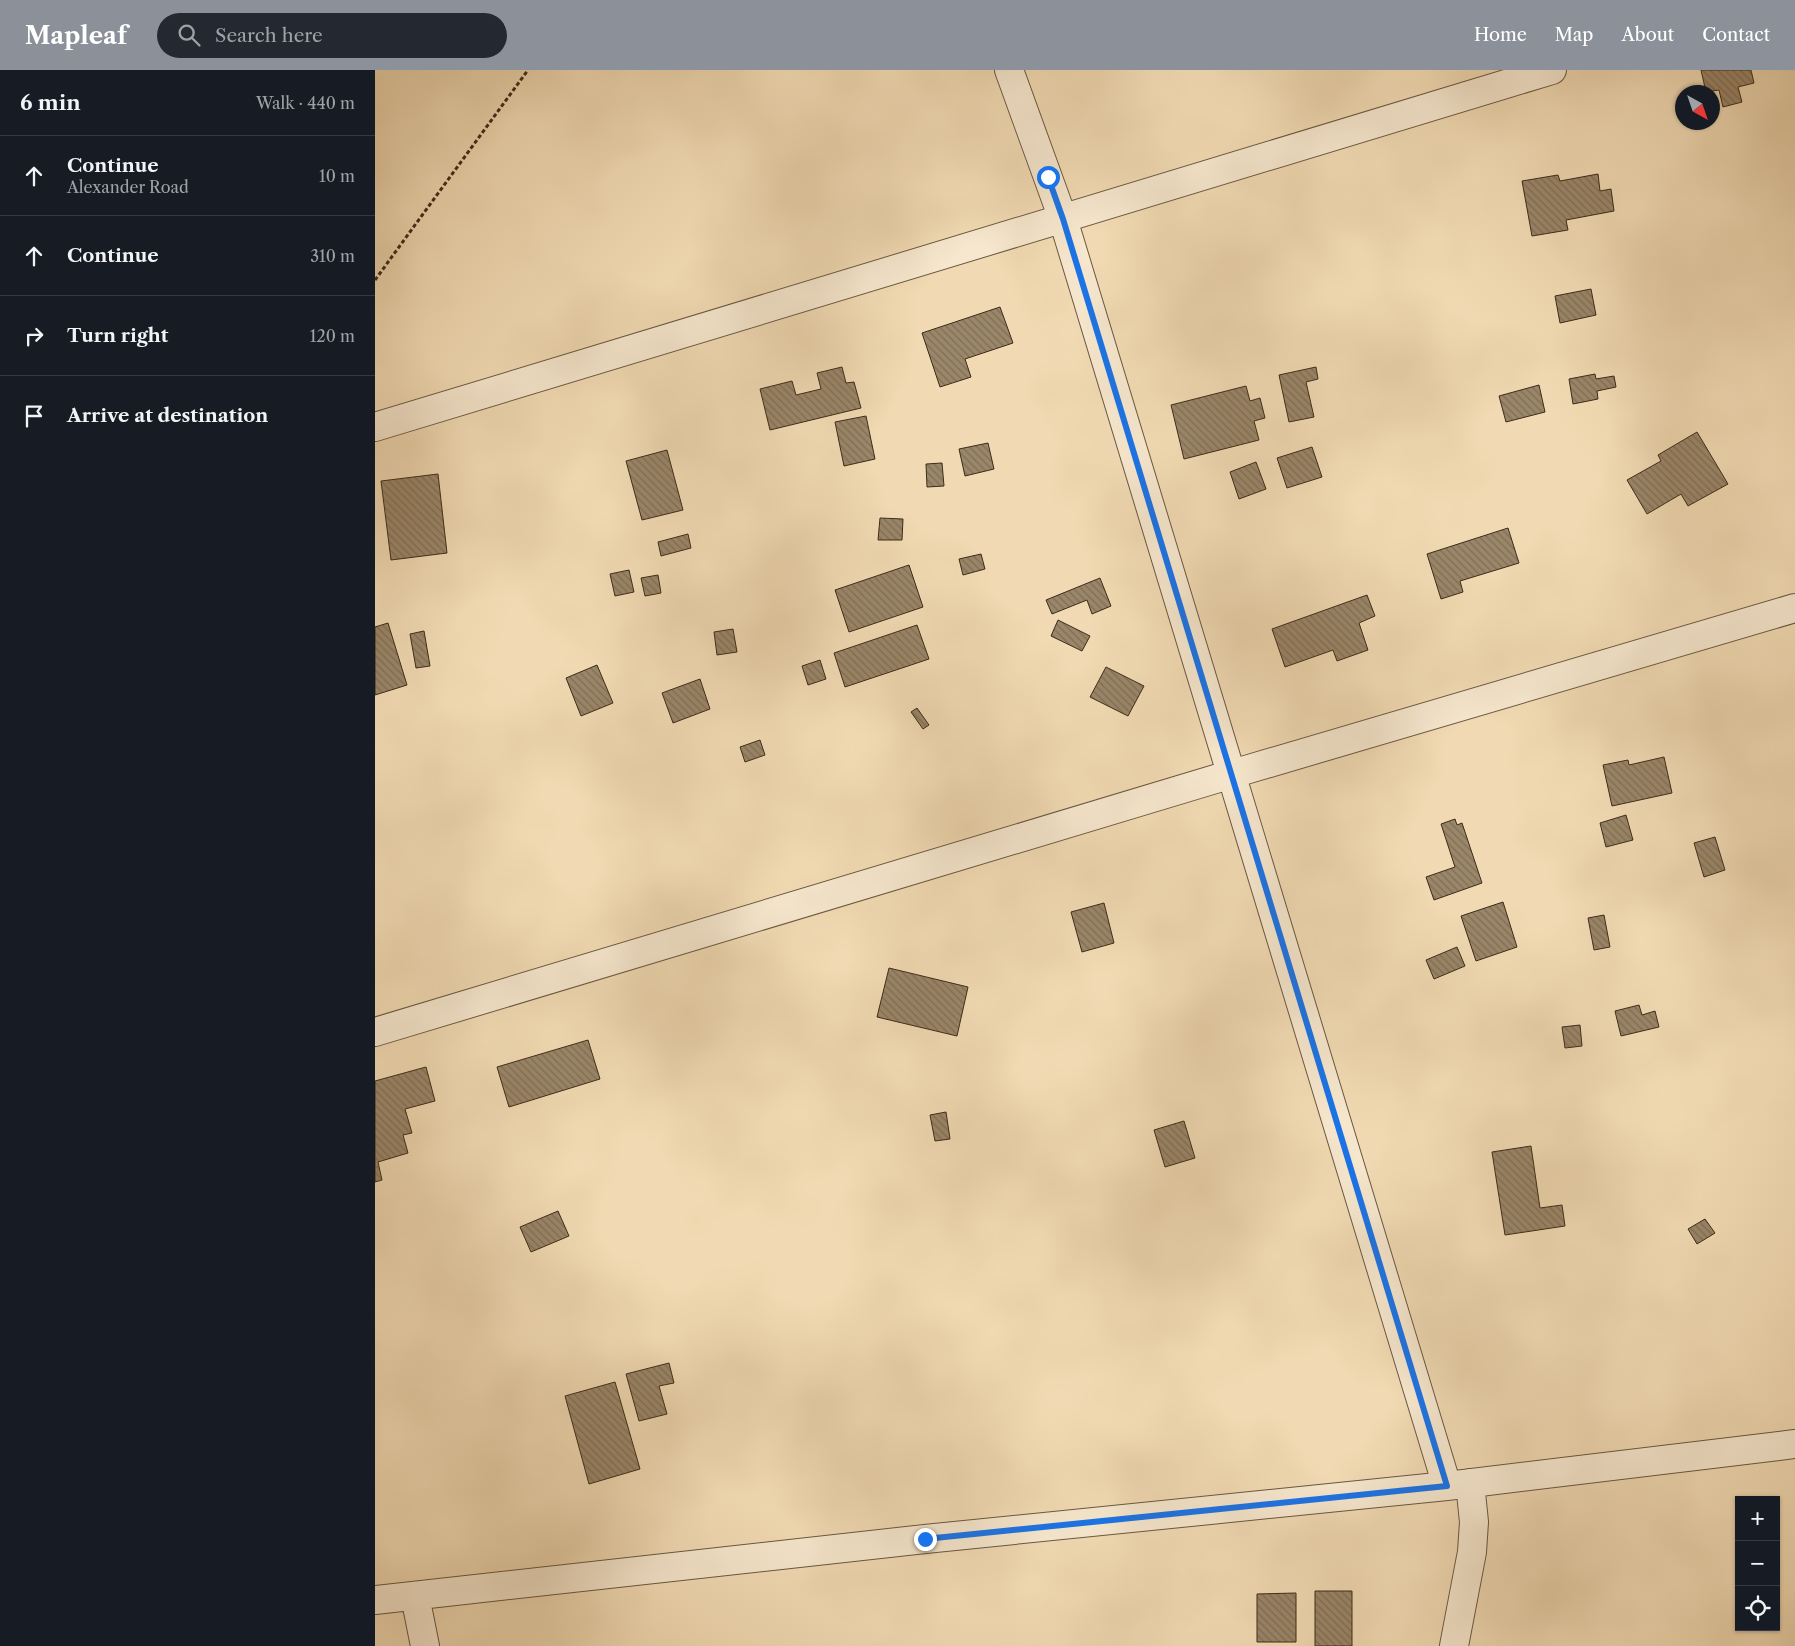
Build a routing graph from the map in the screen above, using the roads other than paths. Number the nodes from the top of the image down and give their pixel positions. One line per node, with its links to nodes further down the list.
1 (1009, 70): 3 (street)
2 (1552, 70): 3 (street)
3 (1063, 219): 4 (street); 6 (street)
4 (375, 427)
5 (1795, 608): 6 (street)
6 (1232, 774): 7 (street); 9 (street)
7 (375, 1032)
8 (1795, 1444): 9 (street)
9 (1459, 1485): 10 (street); 13 (street)
10 (415, 1596): 11 (street); 12 (street)
11 (375, 1600)
12 (425, 1646)
13 (1454, 1646)

